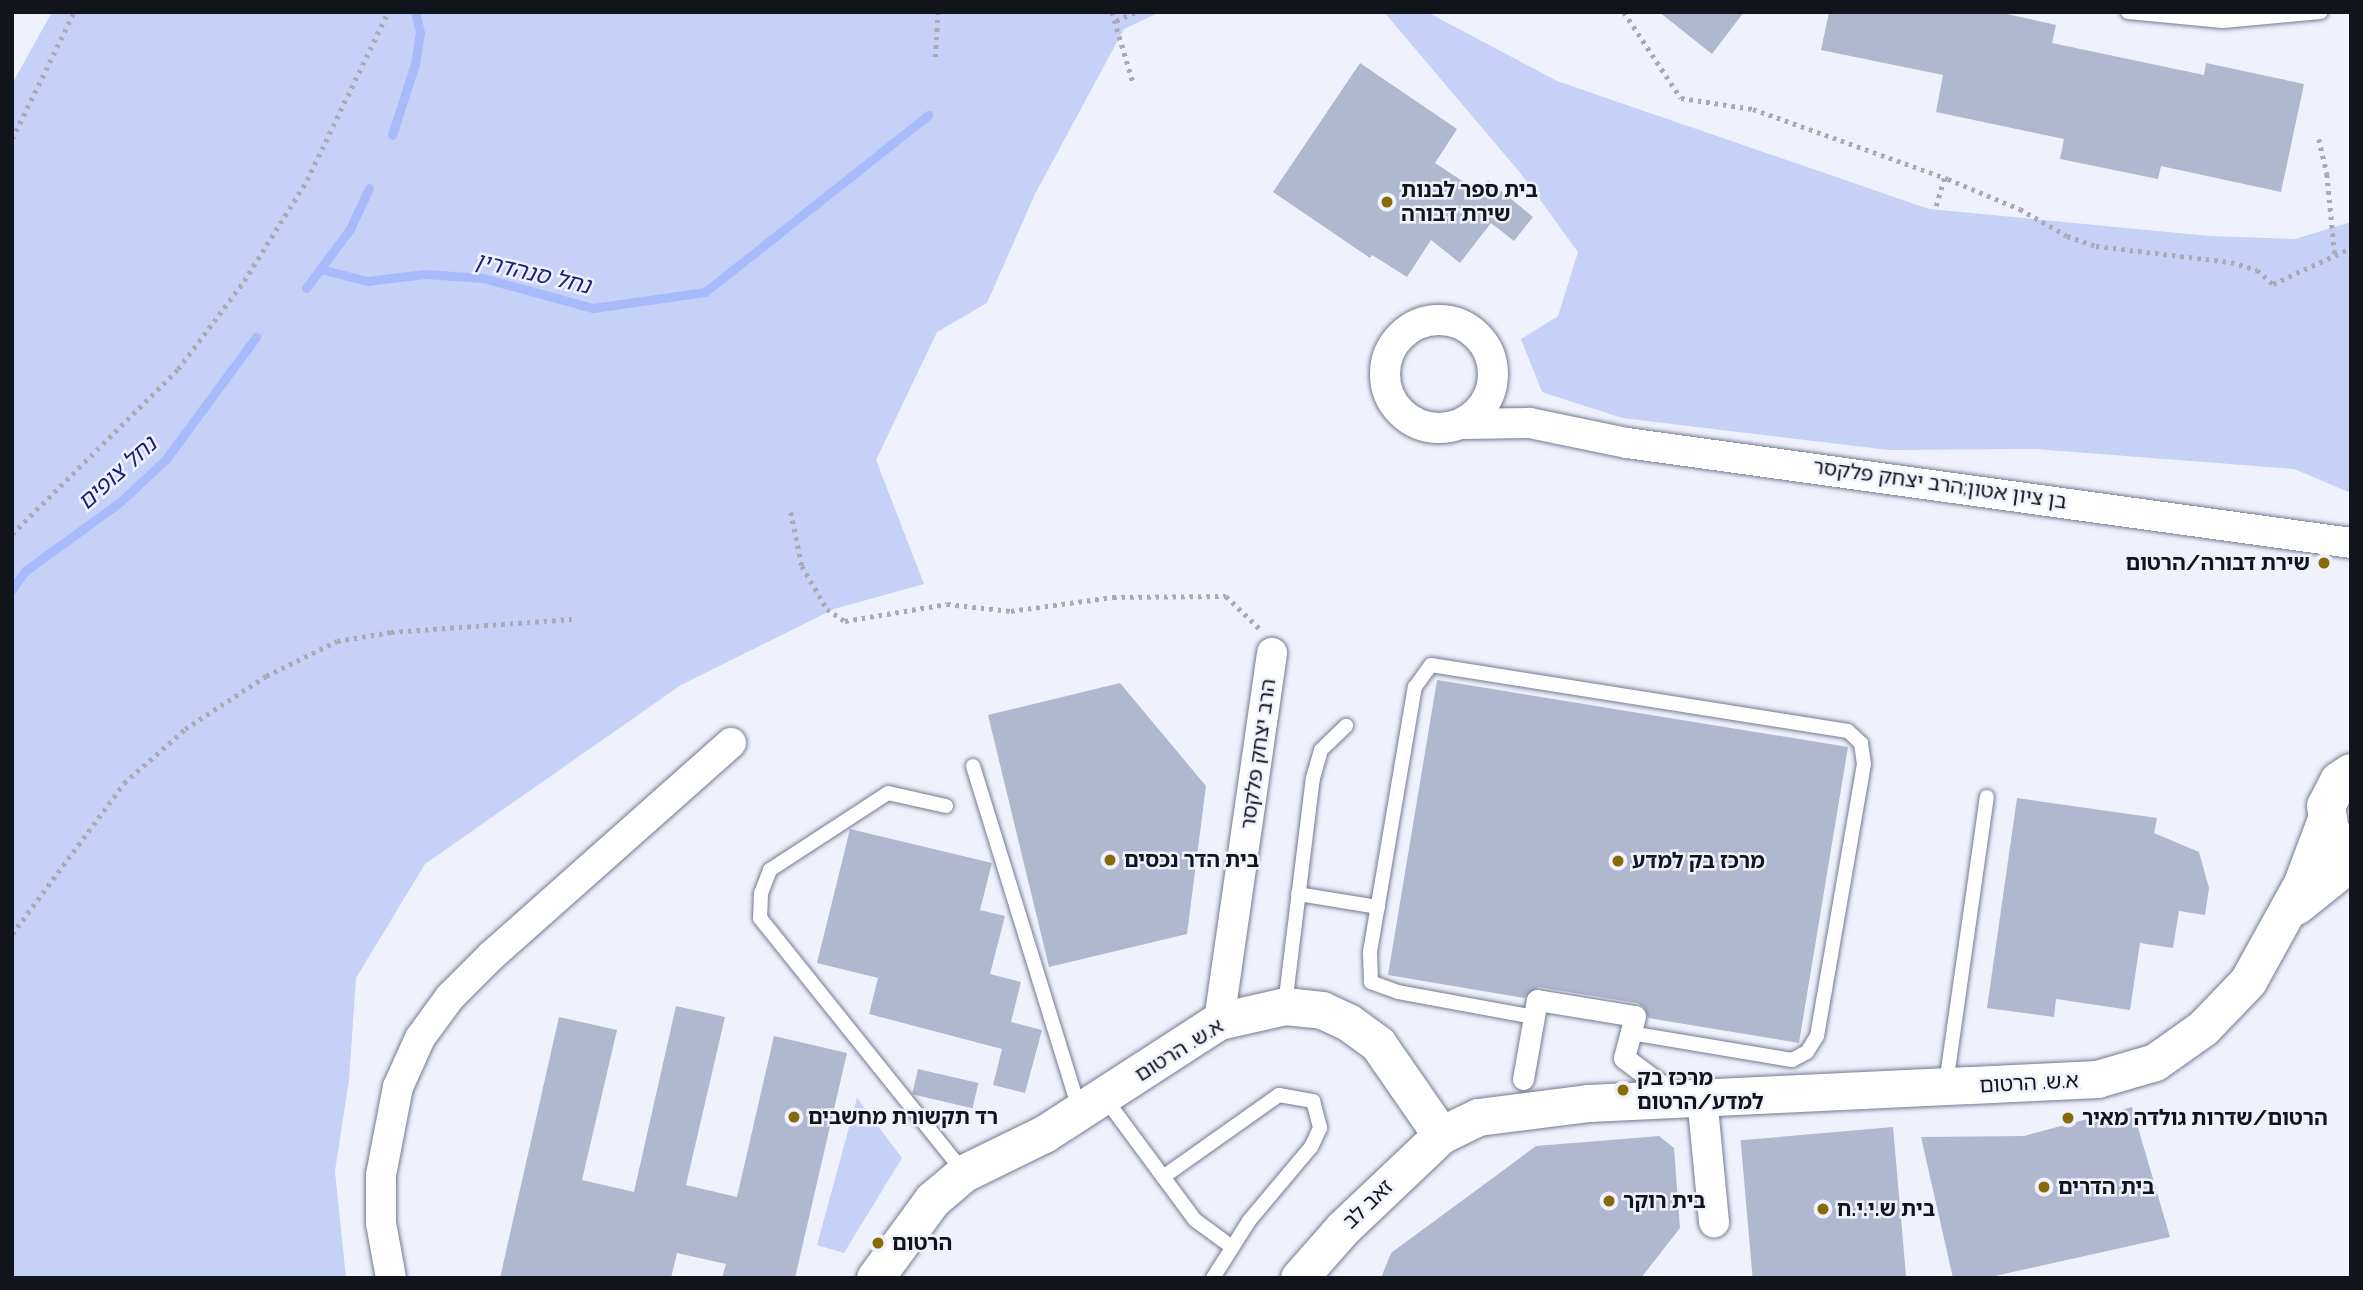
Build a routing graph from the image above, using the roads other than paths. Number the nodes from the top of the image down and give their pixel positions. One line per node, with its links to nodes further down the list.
1 (2128, 12): 2 (lane)
2 (2321, 12)
3 (1493, 383): 4 (street); 5 (street); 5 (street)
4 (1530, 423): 5 (street, בן ציון אטון;הרב יצחק פלקסר); 6 (street, בן ציון אטון;הרב יצחק פלקסר)
5 (1462, 424)
6 (2351, 542)
7 (1272, 653): 22 (street, הרב יצחק פלקסר)
8 (1346, 726): 17 (lane)
9 (731, 743): 33 (street)
10 (973, 766): 27 (lane)
11 (2351, 773): 14 (main road)
12 (1987, 797): 25 (lane)
13 (946, 806): 29 (lane)
14 (2326, 819): 15 (main road); 19 (street, א.ש. הרטום)
15 (2351, 852)
16 (2351, 862): 19 (street, א.ש. הרטום)
17 (1298, 894): 18 (lane); 20 (lane)
18 (1378, 907): 21 (lane); 23 (lane)
19 (2285, 916): 25 (street, א.ש. הרטום)
20 (1285, 1006): 22 (street, א.ש. הרטום); 28 (street, א.ש. הרטום)
21 (1534, 1017): 23 (street); 24 (street)
22 (1219, 1021): 27 (street, א.ש. הרטום)
23 (1631, 1033): 26 (street)
24 (1523, 1079)
25 (1946, 1087): 26 (street, א.ש. הרטום)
26 (1690, 1097): 28 (street, א.ש. הרטום); 31 (street)
27 (1092, 1105): 29 (street, א.ש. הרטום); 30 (lane)
28 (1441, 1135): 36 (street, זאב לב)
29 (964, 1173): 34 (street, א.ש. הרטום)
30 (1163, 1177): 32 (lane); 32 (lane)
31 (1714, 1222)
32 (1232, 1247): 35 (lane)
33 (391, 1278)
34 (874, 1278)
35 (1213, 1278)
36 (1299, 1278)

